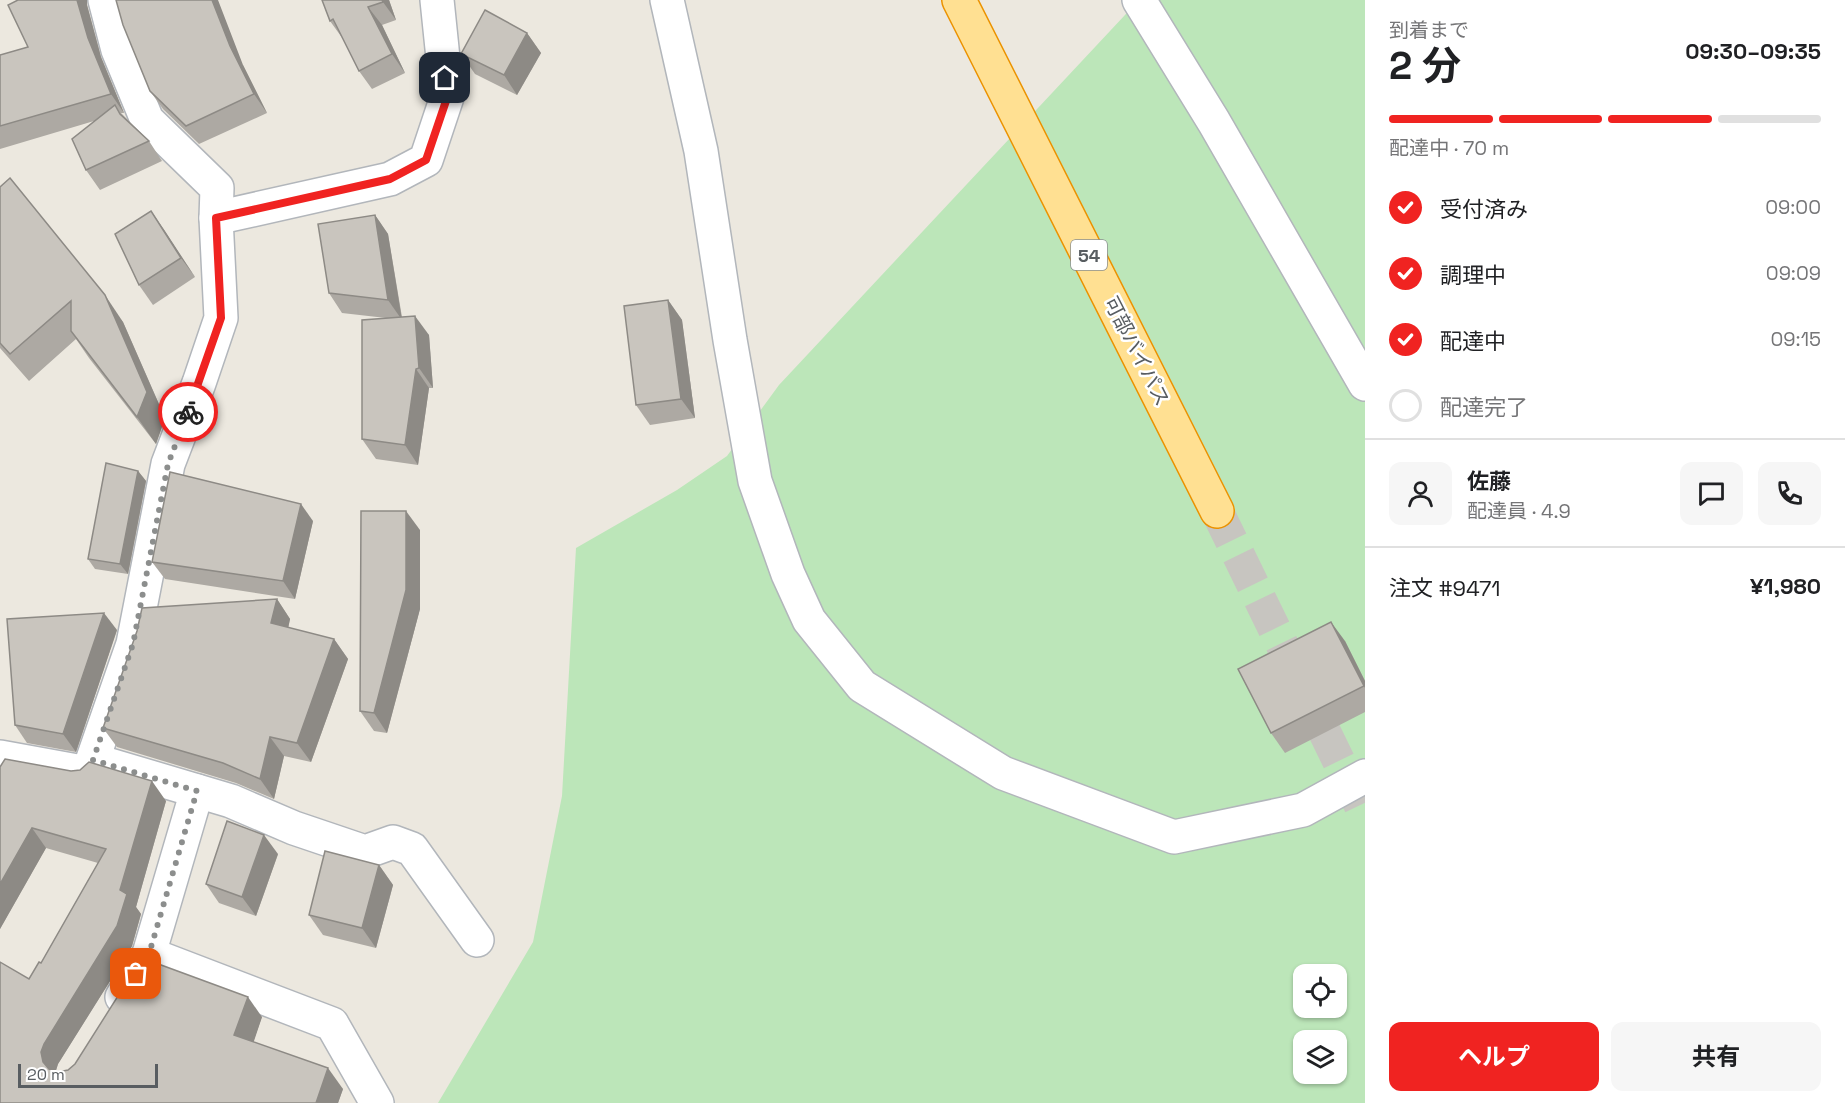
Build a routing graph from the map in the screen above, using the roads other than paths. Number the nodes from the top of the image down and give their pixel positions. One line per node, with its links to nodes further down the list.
1 (105, 0): 6 (street)
2 (437, 0): 6 (street)
3 (667, 0): 11 (street)
4 (959, 0): 8 (highway, 可部バイパス / 54)
5 (1139, 0): 7 (street)
6 (216, 218): 10 (street)
7 (1365, 384)
8 (1217, 511)
9 (0, 757): 10 (street)
10 (93, 760): 12 (street)
11 (1365, 776)
12 (197, 791): 13 (street); 14 (street)
13 (477, 940)
14 (149, 954): 15 (street); 16 (street)
15 (105, 1024)
16 (377, 1103)

